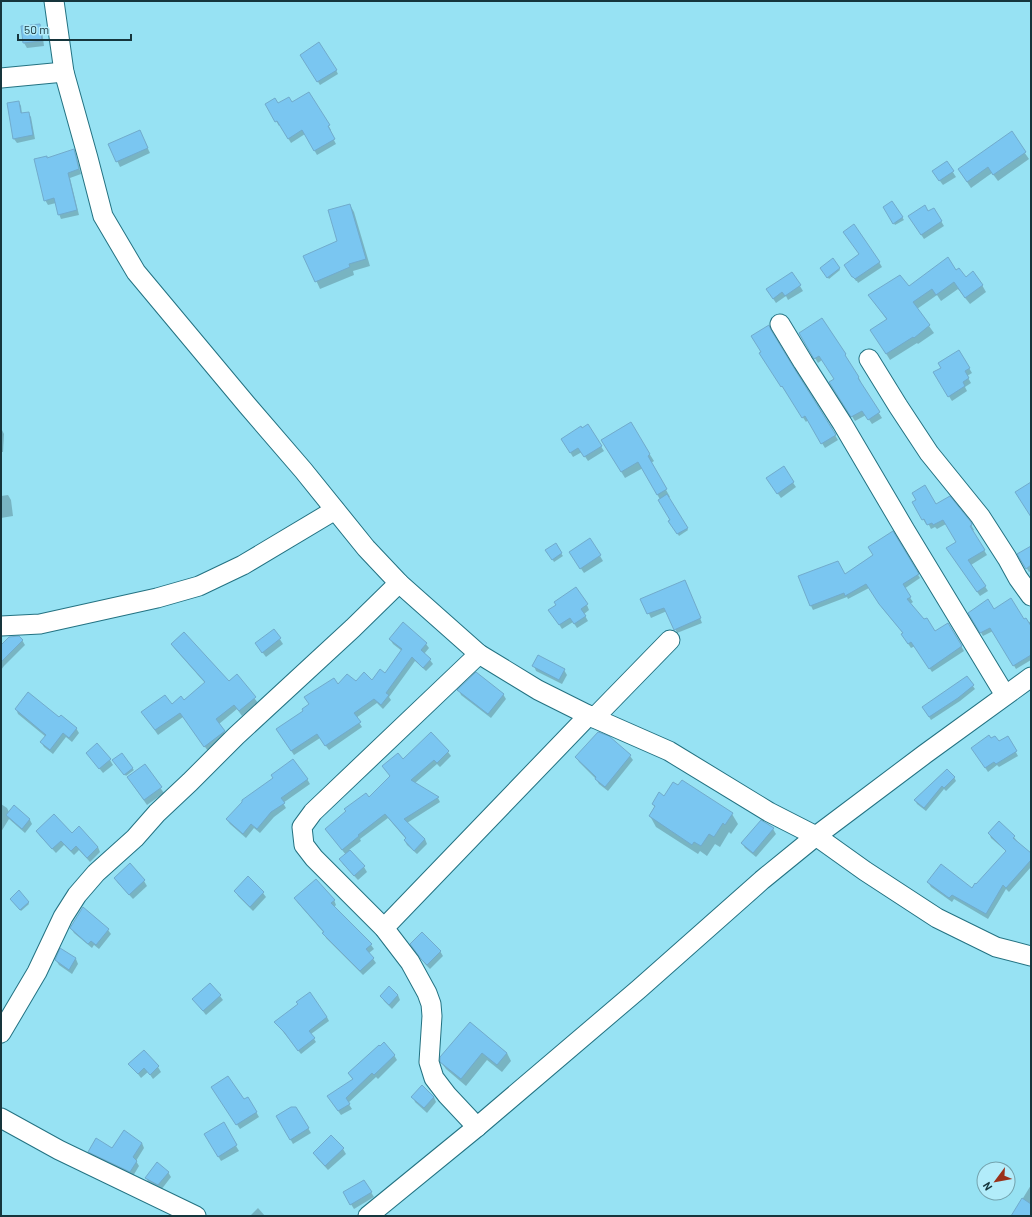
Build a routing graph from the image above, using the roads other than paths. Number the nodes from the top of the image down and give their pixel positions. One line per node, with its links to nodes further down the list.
1 (54, 1): 2 (street)
2 (64, 72): 3 (street); 6 (street)
3 (1, 78)
4 (780, 324): 13 (street)
5 (869, 359): 8 (street)
6 (335, 510): 7 (street); 9 (street)
7 (399, 583): 11 (street); 18 (street)
8 (1031, 596)
9 (1, 626)
10 (670, 640): 14 (street)
11 (479, 654): 14 (street); 16 (street)
12 (1031, 677): 13 (street)
13 (1005, 695): 15 (street)
14 (591, 717): 15 (street); 16 (street)
15 (816, 836): 17 (street); 20 (street)
16 (384, 928): 20 (street)
17 (1031, 956)
18 (1, 1033)
19 (1, 1118): 21 (street)
20 (478, 1127): 22 (street)
21 (196, 1216)
22 (368, 1216)

